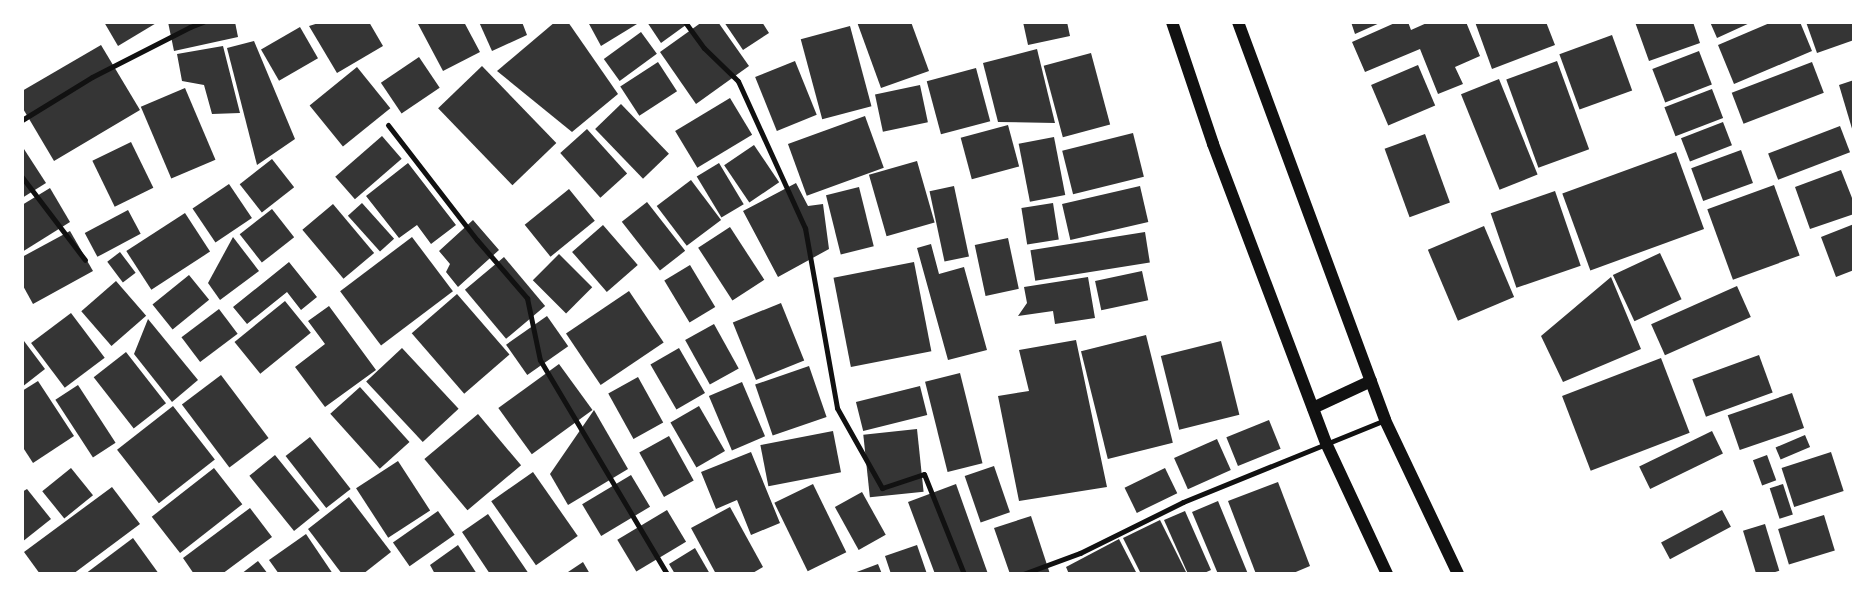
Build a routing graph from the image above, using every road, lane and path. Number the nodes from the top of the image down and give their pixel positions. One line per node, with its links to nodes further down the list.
1 (203, 22): 5 (street)
2 (685, 22): 14 (street)
3 (1172, 22): 10 (main road)
4 (1238, 22): 9 (main road)
5 (22, 120)
6 (388, 125): 13 (street)
7 (22, 177): 8 (street)
8 (85, 260)
9 (1371, 381): 10 (main road); 11 (main road)
10 (1313, 408): 12 (main road)
11 (1385, 420): 12 (street); 17 (main road)
12 (1326, 443): 15 (street); 16 (main road)
13 (667, 574)
14 (964, 574)
15 (1023, 574)
16 (1387, 574)
17 (1458, 574)

